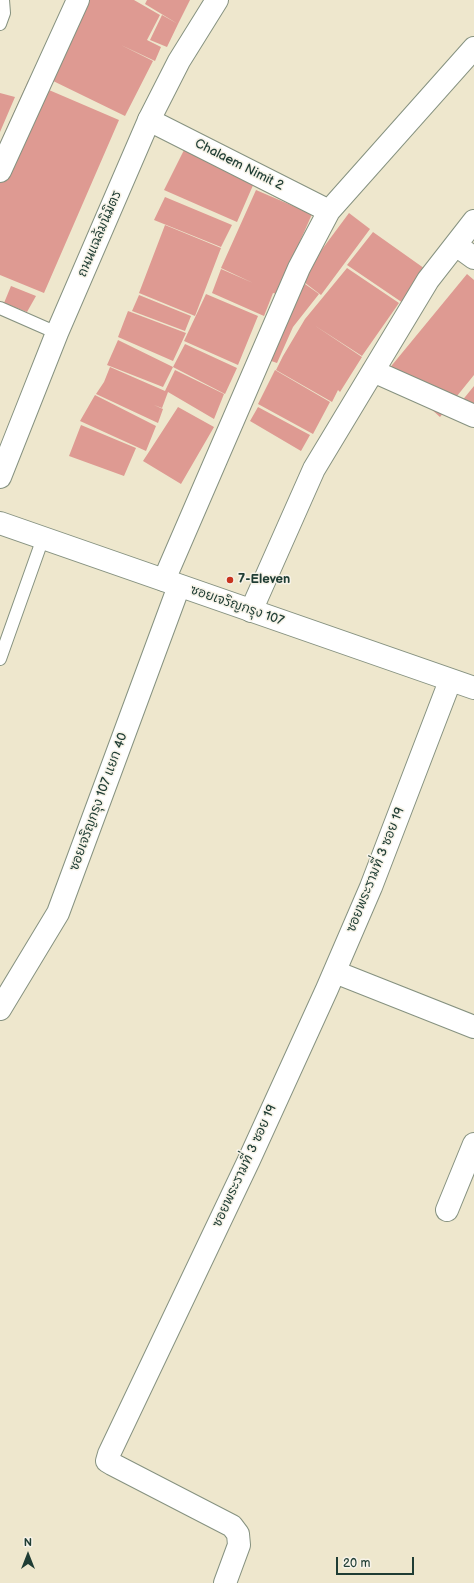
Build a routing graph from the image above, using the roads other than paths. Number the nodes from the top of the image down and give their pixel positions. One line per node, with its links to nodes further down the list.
1 (3, 0): 4 (lane)
2 (78, 0): 7 (street)
3 (217, 0): 6 (street, ถนนแฉล้มนิมิตร)
4 (0, 24)
5 (474, 48): 8 (street, ซอยเจริญกรุง 107 แยก 40)
6 (149, 120): 8 (street, Chalaem Nimit 2); 13 (street, ถนนแฉล้มนิมิตร)
7 (0, 171)
8 (329, 211): 19 (street, ซอยเจริญกรุง 107 แยก 40)
9 (474, 221): 10 (street)
10 (456, 245): 11 (street); 14 (street)
11 (474, 258)
12 (0, 308): 13 (lane)
13 (57, 333): 16 (street, ถนนแฉล้มนิมิตร)
14 (374, 371): 15 (street); 20 (street)
15 (474, 416)
16 (0, 477)
17 (0, 523): 18 (street, ซอยเจริญกรุง 107)
18 (43, 538): 19 (street, ซอยเจริญกรุง 107); 21 (lane)
19 (172, 583): 20 (street, ซอยเจริญกรุง 107); 25 (street, ซอยเจริญกรุง 107 แยก 40)
20 (251, 611): 22 (street, ซอยเจริญกรุง 107)
21 (0, 659)
22 (450, 681): 23 (street, ซอยเจริญกรุง 107); 24 (street, ซอยพระรามที่ 3 ซอย 19)
23 (474, 688)
24 (335, 972): 26 (street); 29 (street, ซอยพระรามที่ 3 ซอย 19)
25 (0, 1009)
26 (474, 1027)
27 (474, 1144): 28 (street)
28 (447, 1210)
29 (225, 1583)

